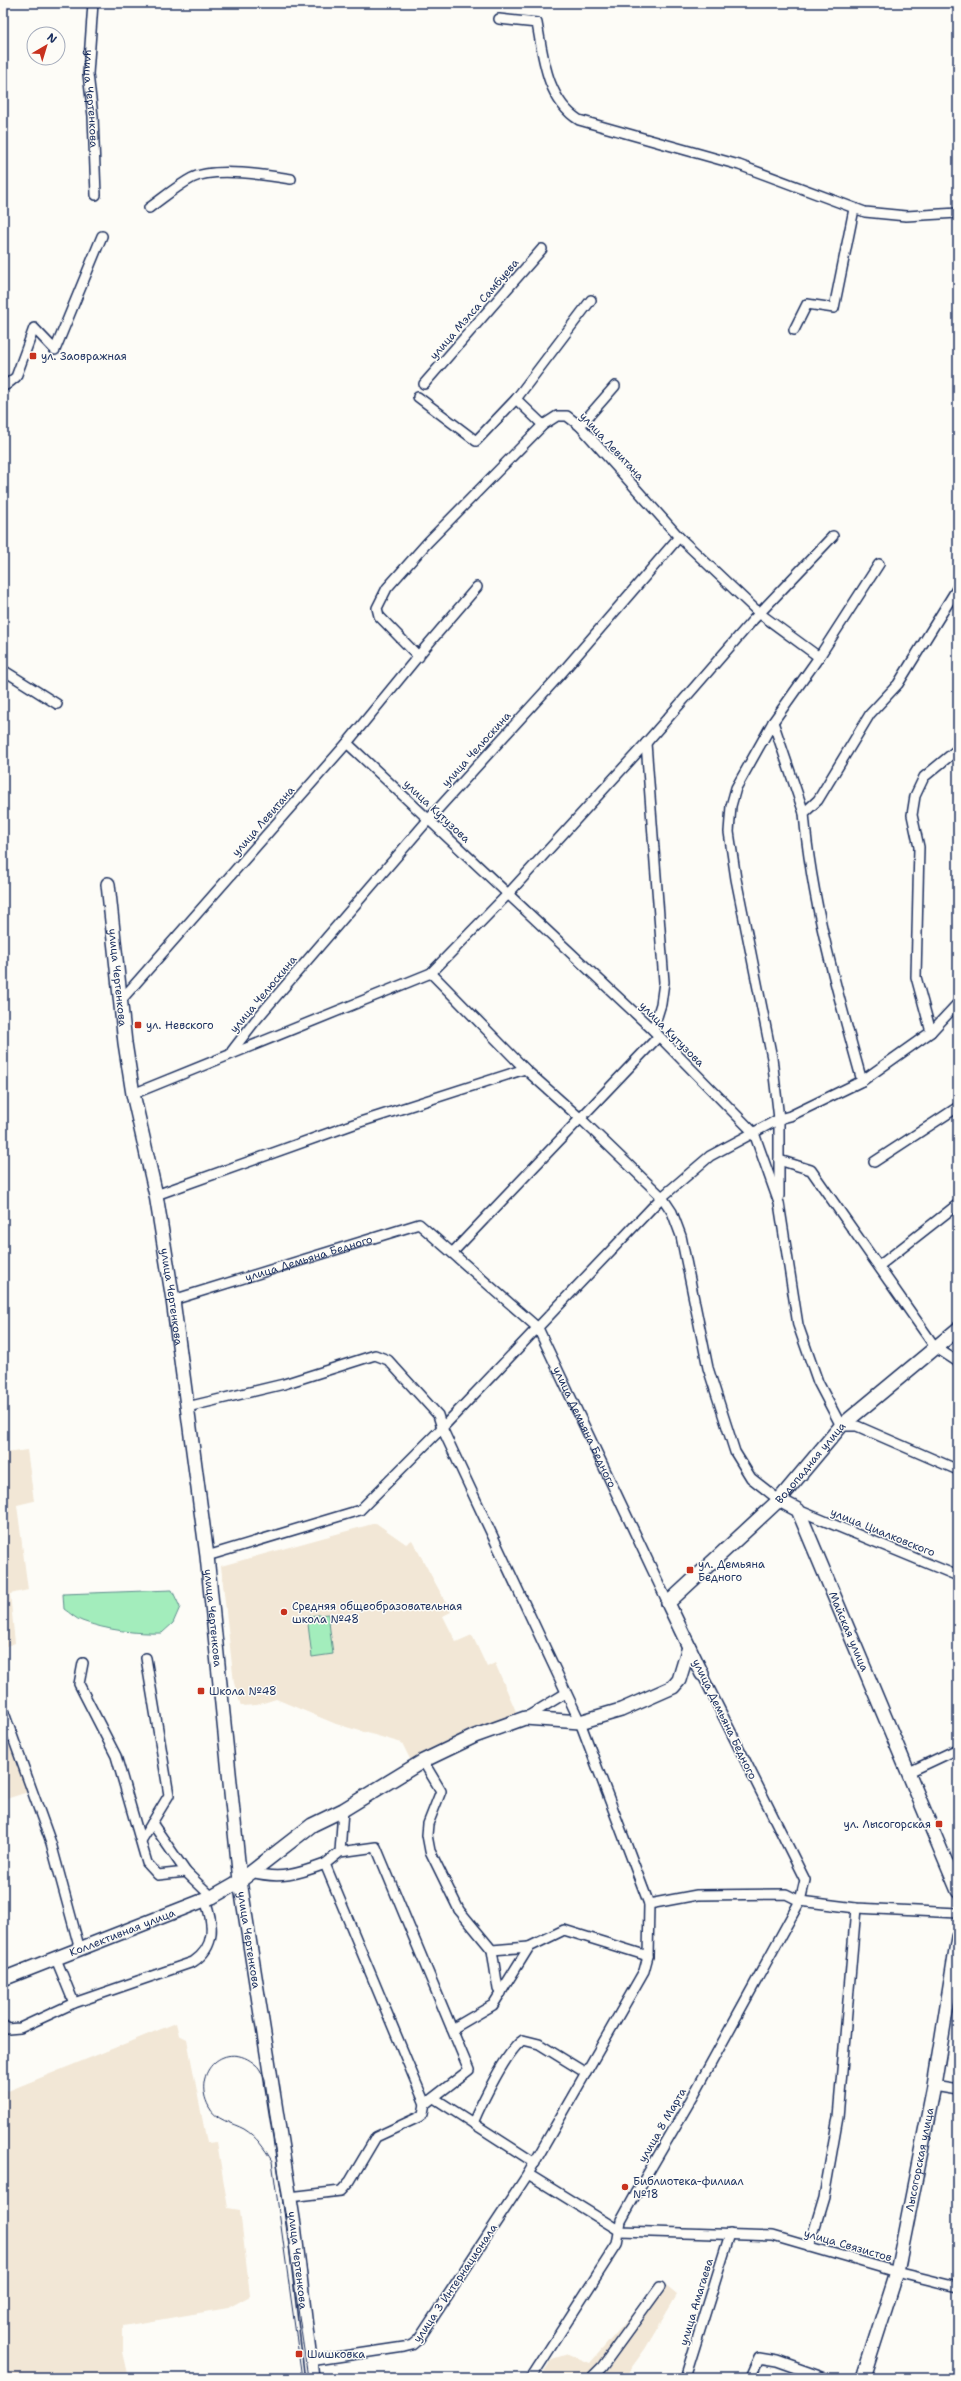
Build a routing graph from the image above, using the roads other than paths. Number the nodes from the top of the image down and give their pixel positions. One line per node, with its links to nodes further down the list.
1 (93, 3): 4 (street, улица Чертенкова)
2 (499, 19): 6 (street)
3 (291, 179): 5 (street)
4 (96, 195)
5 (149, 208)
6 (854, 209): 7 (street); 11 (street)
7 (958, 213)
8 (102, 236): 12 (street)
9 (542, 249): 13 (street, улица Мэлса Самбуева)
10 (591, 300): 16 (street)
11 (794, 330)
12 (3, 384)
13 (424, 384)
14 (615, 386): 18 (street)
15 (418, 397): 16 (street)
16 (516, 399): 17 (street)
17 (543, 425): 18 (street, улица Левитана); 25 (street, улица Левитана)
18 (580, 426): 20 (street, улица Левитана)
19 (833, 536): 24 (street)
20 (679, 537): 24 (street, улица Левитана); 34 (street, улица Челюскина)
21 (879, 564): 26 (street)
22 (958, 586): 33 (street)
23 (477, 587): 25 (street, улица Левитана)
24 (759, 613): 26 (street, улица Левитана); 31 (street)
25 (419, 657): 30 (street, улица Левитана)
26 (819, 657): 29 (street)
27 (3, 670): 28 (street)
28 (57, 704)
29 (773, 722): 33 (street); 48 (street)
30 (348, 743): 34 (street, улица Кутузова); 38 (street, улица Левитана)
31 (646, 743): 36 (street); 41 (street)
32 (958, 749): 40 (street)
33 (804, 813): 44 (street)
34 (428, 820): 36 (street, улица Кутузова); 42 (street, улица Челюскина)
35 (108, 884): 38 (street, улица Чертенкова)
36 (508, 894): 37 (street); 41 (street, улица Кутузова)
37 (431, 973): 42 (street); 43 (street)
38 (122, 999): 45 (street, улица Чертенкова)
39 (958, 1003): 40 (street)
40 (931, 1032): 44 (street)
41 (655, 1034): 47 (street); 49 (street, улица Кутузова)
42 (232, 1052): 45 (street)
43 (525, 1069): 47 (street); 52 (street)
44 (862, 1081): 48 (street)
45 (133, 1094): 52 (street, улица Чертенкова)
46 (958, 1107): 51 (street)
47 (581, 1119): 53 (street); 56 (street)
48 (779, 1119): 49 (street); 50 (street)
49 (754, 1133): 53 (street); 54 (street, улица Кутузова)
50 (779, 1160): 54 (street); 57 (street)
51 (874, 1162)
52 (156, 1195): 58 (street, улица Чертенкова)
53 (662, 1197): 59 (street); 67 (street)
54 (779, 1203): 64 (street, улица Кутузова)
55 (958, 1204): 57 (street)
56 (453, 1252): 58 (street, улица Демьяна Бедного); 59 (street, улица Демьяна Бедного)
57 (879, 1266): 61 (street)
58 (173, 1300): 63 (street, улица Чертенкова)
59 (538, 1328): 65 (street); 71 (street, улица Демьяна Бедного)
60 (958, 1329): 61 (street, Водопадная улица)
61 (935, 1347): 62 (street); 64 (street, Водопадная улица)
62 (958, 1362)
63 (187, 1407): 65 (street); 69 (street, улица Чертенкова)
64 (841, 1426): 66 (street); 67 (street, Водопадная улица)
65 (442, 1428): 69 (street); 76 (street)
66 (958, 1470)
67 (779, 1500): 68 (street); 71 (street, Водопадная улица)
68 (798, 1510): 70 (street, улица Циалковского); 82 (street, Майская улица)
69 (207, 1556): 90 (street, улица Чертенкова)
70 (958, 1576)
71 (668, 1603): 72 (street, улица Демьяна Бедного)
72 (689, 1647): 75 (street, улица Демьяна Бедного); 79 (street)
73 (146, 1658): 84 (street)
74 (83, 1663): 85 (street)
75 (702, 1674): 93 (street, улица Демьяна Бедного)
76 (566, 1693): 78 (street); 79 (street)
77 (3, 1710): 99 (street)
78 (525, 1718): 79 (street); 81 (street, Коллективная улица)
79 (580, 1722): 94 (street)
80 (958, 1749): 82 (street)
81 (423, 1761): 83 (street, Коллективная улица); 100 (street)
82 (909, 1772): 91 (street)
83 (343, 1810): 86 (street); 89 (street, Коллективная улица)
84 (152, 1823): 85 (street); 88 (street)
85 (141, 1842): 88 (street)
86 (340, 1852): 87 (street); 107 (street)
87 (325, 1864): 89 (street); 112 (street)
88 (186, 1872): 92 (street)
89 (252, 1872): 90 (street, Коллективная улица)
90 (240, 1881): 92 (street, Коллективная улица); 116 (street, улица Чертенкова)
91 (958, 1891)
92 (208, 1899): 99 (street, Коллективная улица); 105 (street)
93 (800, 1901): 94 (street); 95 (street); 117 (street, улица 8 Марта)
94 (649, 1904): 101 (street, улица 3 Интернационала)
95 (856, 1908): 96 (street); 119 (street)
96 (958, 1913)
97 (958, 1937): 109 (street, Лысогорская улица)
98 (529, 1947): 100 (street); 101 (street); 104 (street)
99 (80, 1950): 102 (street, Коллективная улица)
100 (492, 1950): 104 (street)
101 (648, 1956): 108 (street, улица 3 Интернационала)
102 (56, 1959): 103 (street, Коллективная улица); 105 (street)
103 (3, 1979)
104 (501, 1993): 107 (street)
105 (74, 2003): 106 (street)
106 (3, 2025)
107 (452, 2029): 111 (street)
108 (586, 2072): 113 (street); 114 (street, улица 3 Интернационала)
109 (934, 2086): 110 (street); 120 (street, Лысогорская улица)
110 (958, 2090)
111 (434, 2098): 112 (street); 113 (street)
112 (426, 2104): 116 (street)
113 (473, 2123): 114 (street)
114 (535, 2163): 115 (street, улица 3 Интернационала)
115 (528, 2174): 117 (street); 123 (street, улица 3 Интернационала)
116 (289, 2197): 123 (street, улица Чертенкова)
117 (620, 2231): 118 (street, улица Связистов); 125 (street, улица 8 Марта)
118 (730, 2234): 119 (street, улица Связистов); 127 (street, улица Амагаева)
119 (808, 2247): 120 (street, улица Связистов)
120 (897, 2272): 122 (street, улица Связистов); 130 (street, Лысогорская улица)
121 (660, 2287): 126 (street)
122 (958, 2287)
123 (310, 2361): 124 (street, улица Чертенкова)
124 (312, 2378)
125 (531, 2378)
126 (592, 2378)
127 (686, 2378)
128 (750, 2378): 129 (street)
129 (825, 2378)
130 (863, 2378)

